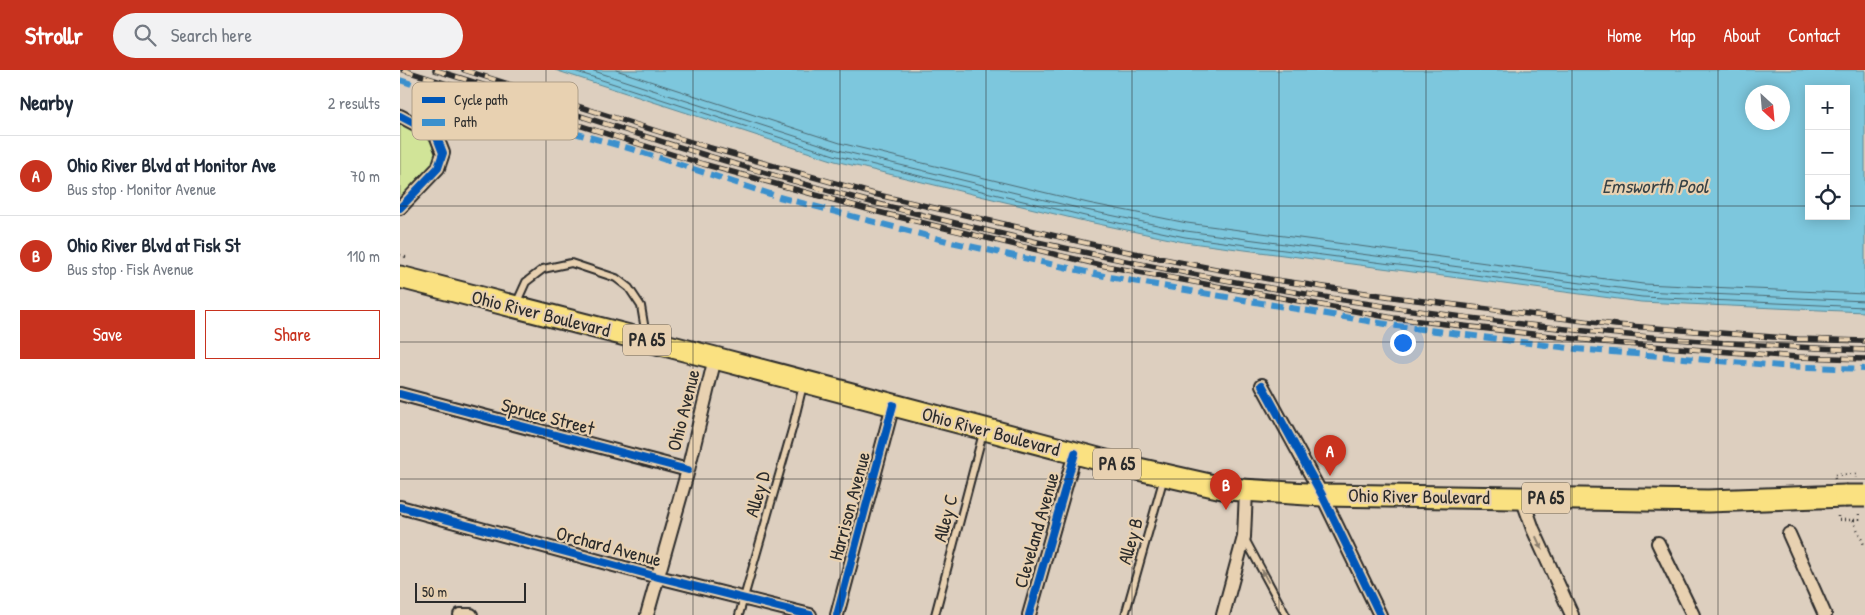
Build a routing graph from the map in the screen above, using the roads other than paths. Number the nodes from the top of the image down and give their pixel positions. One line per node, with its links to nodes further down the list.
1 (400, 116): 2 (street)
2 (412, 122)
3 (438, 140): 4 (street)
4 (400, 208)
5 (400, 277): 6 (highway, Ohio River Boulevard / PA 65)
6 (515, 306): 7 (highway, Ohio River Boulevard / PA 65); 7 (lane)
7 (646, 340): 8 (highway, Ohio River Boulevard / PA 65)
8 (715, 358): 9 (highway, Ohio River Boulevard / PA 65); 15 (street, Ohio Avenue)
9 (803, 382): 12 (highway, Ohio River Boulevard / PA 65); 26 (lane, Alley D)
10 (1262, 385): 18 (street)
11 (400, 394): 15 (street, Spruce Street)
12 (893, 405): 13 (highway, Ohio River Boulevard / PA 65); 32 (street, Harrison Avenue)
13 (984, 429): 14 (highway, Ohio River Boulevard / PA 65); 33 (lane, Alley C)
14 (1075, 453): 16 (highway, Ohio River Boulevard / PA 65); 34 (street, Cleveland Avenue)
15 (688, 470): 25 (street, Ohio Avenue)
16 (1164, 476): 17 (highway, Ohio River Boulevard / PA 65); 35 (lane, Alley B)
17 (1246, 491): 18 (highway, Ohio River Boulevard / PA 65); 23 (street)
18 (1322, 495): 19 (highway, Ohio River Boulevard / PA 65); 38 (street)
19 (1522, 498): 20 (highway, Ohio River Boulevard / PA 65); 39 (street, one-way to 39)
20 (1856, 502)
21 (400, 507): 25 (street, Orchard Avenue)
22 (1789, 534): 41 (street)
23 (1244, 537): 36 (street); 37 (lane, one-way to 23)
24 (1658, 543): 40 (street)
25 (658, 576): 26 (street, Orchard Avenue); 29 (street, Ohio Avenue)
26 (743, 597): 30 (lane, Alley D); 31 (street, Orchard Avenue)
27 (460, 615): 28 (street)
28 (471, 615)
29 (647, 615)
30 (739, 615)
31 (810, 615)
32 (837, 615)
33 (935, 615)
34 (1029, 615)
35 (1125, 615)
36 (1223, 615)
37 (1286, 615)
38 (1380, 615)
39 (1572, 615)
40 (1693, 615)
41 (1825, 615)

